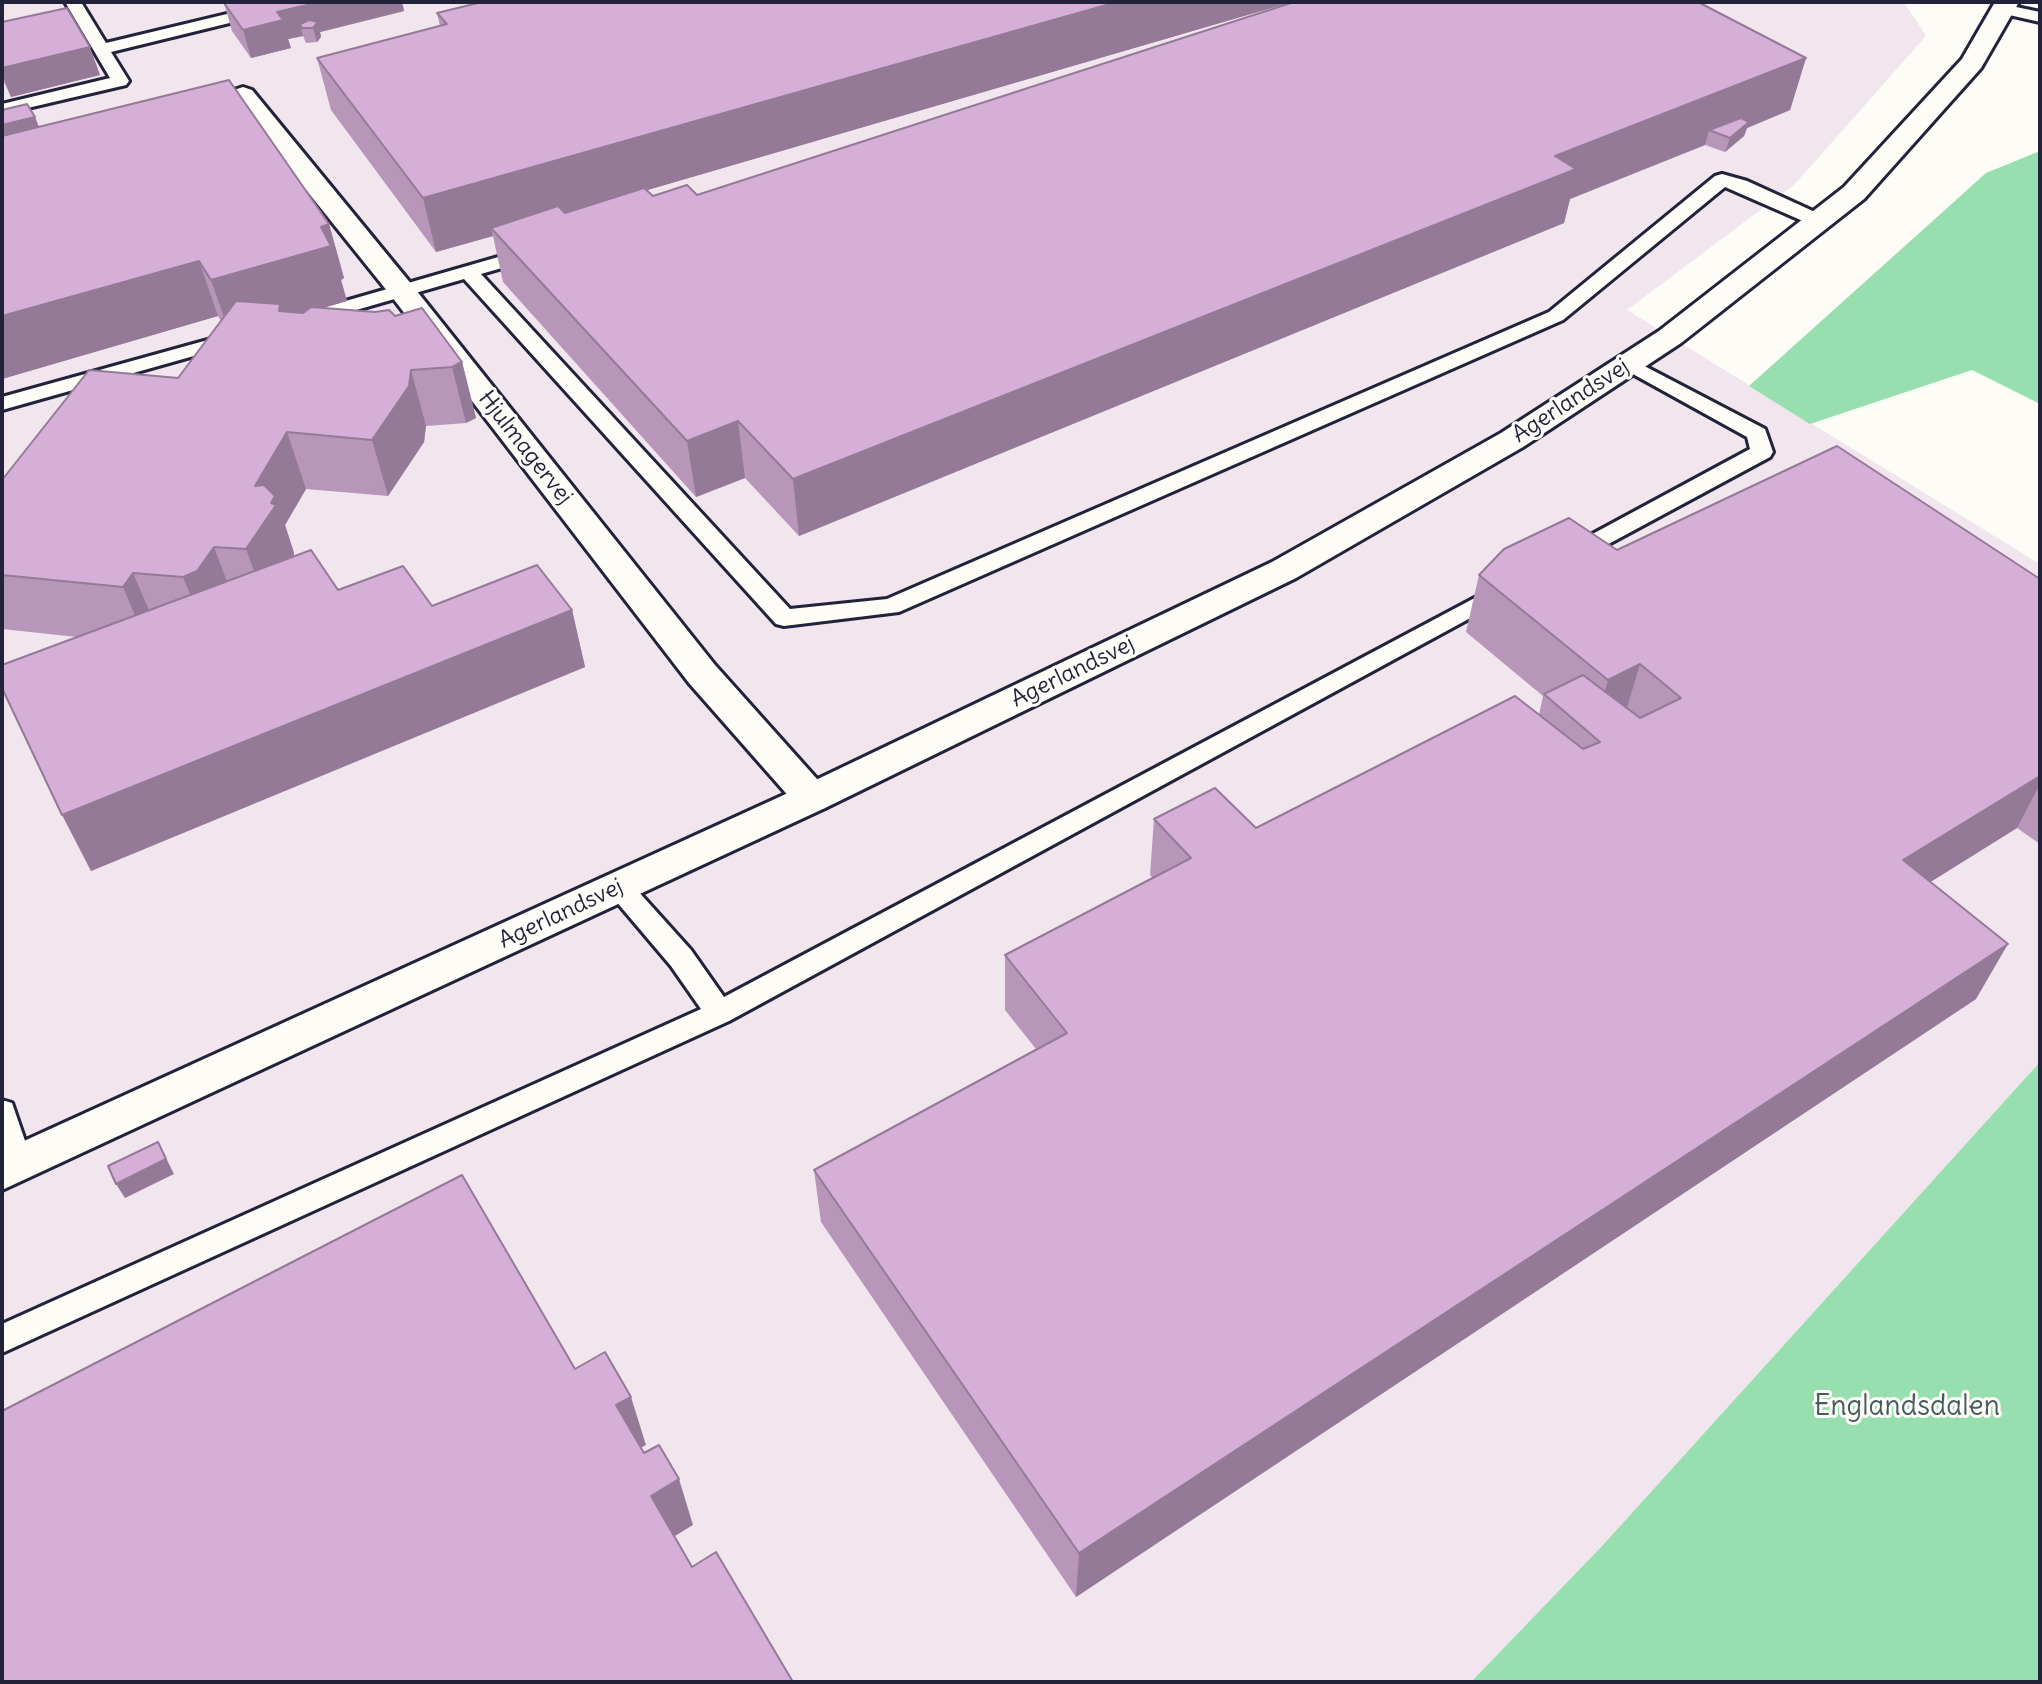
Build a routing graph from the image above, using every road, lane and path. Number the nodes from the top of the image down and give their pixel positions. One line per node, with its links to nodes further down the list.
1 (73, 2): 5 (lane)
2 (296, 2): 5 (lane)
3 (2005, 6): 4 (lane); 8 (street, Agerlandsvej)
4 (2040, 17)
5 (101, 49): 7 (lane)
6 (243, 95): 11 (street, Hjulmagervej)
7 (2, 109)
8 (1819, 221): 10 (lane); 14 (street, Agerlandsvej)
9 (548, 248): 10 (lane)
10 (468, 271): 11 (lane)
11 (402, 291): 12 (lane); 16 (street, Hjulmagervej)
12 (282, 325)
13 (255, 332): 15 (lane)
14 (1629, 364): 16 (street, Agerlandsvej); 18 (lane)
15 (2, 404)
16 (812, 798): 17 (street, Agerlandsvej)
17 (619, 887): 18 (lane); 20 (street, Agerlandsvej)
18 (719, 1013): 21 (lane)
19 (2, 1112): 20 (lane, Agerlandsvej)
20 (10, 1167)
21 (2, 1339)

